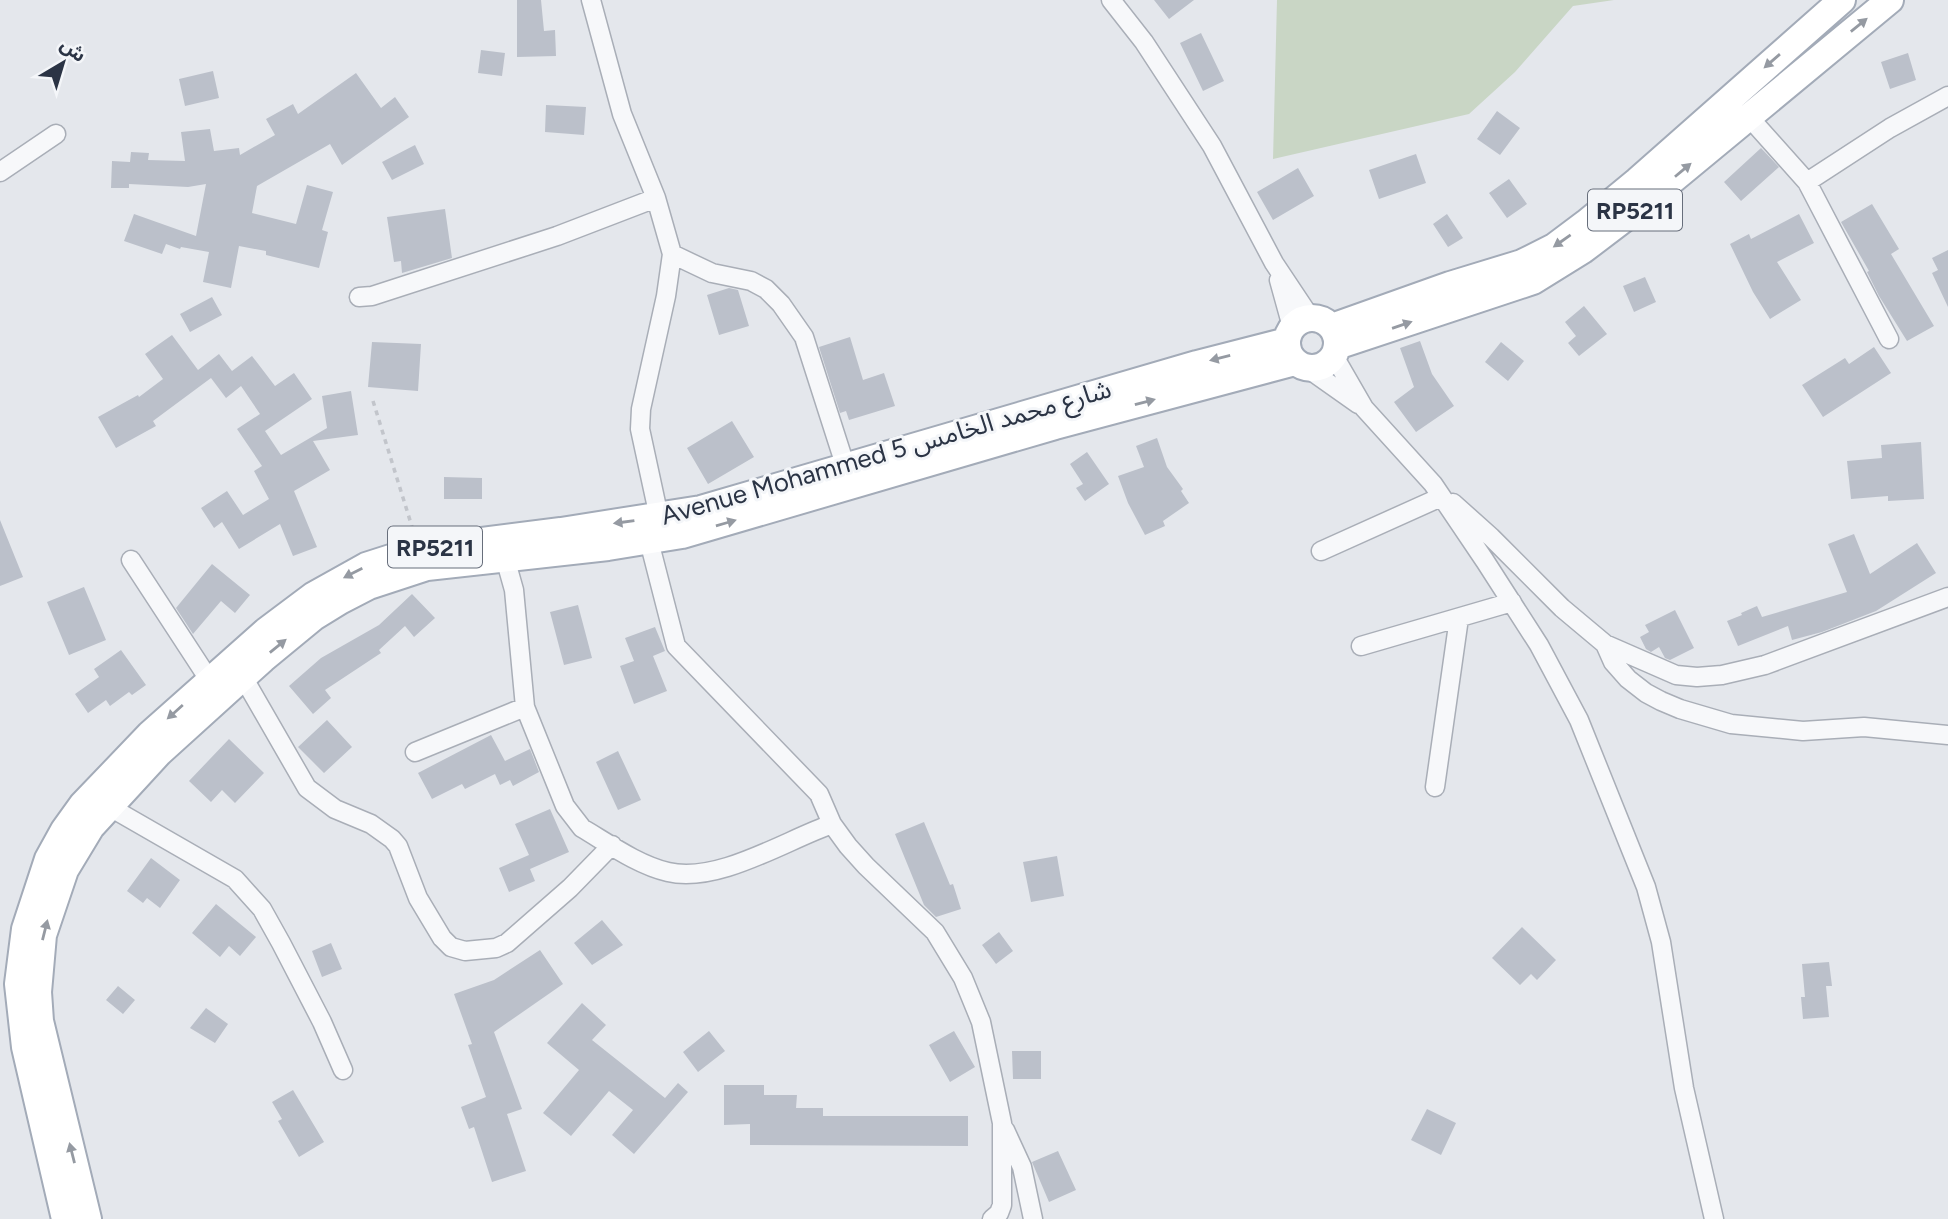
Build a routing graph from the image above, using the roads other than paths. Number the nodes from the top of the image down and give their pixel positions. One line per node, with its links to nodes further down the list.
1 (592, 0): 11 (street)
2 (1111, 0): 15 (street)
3 (1842, 0): 5 (main road, Avenue Mohammed 5 شارع محمد الخامس / RP5211)
4 (1890, 0): 7 (main road, Avenue Mohammed 5 شارع محمد الخامس / RP5211, one-way to 4)
5 (1817, 10): 15 (main road, Avenue Mohammed 5 شارع محمد الخامس / RP5211, one-way to 15)
6 (1948, 96): 10 (street)
7 (1748, 116): 10 (street); 15 (main road, Avenue Mohammed 5 شارع محمد الخامس / RP5211, one-way to 7)
8 (56, 134): 9 (street)
9 (0, 172)
10 (1807, 182): 14 (street)
11 (656, 198): 12 (street); 13 (street)
12 (672, 254): 17 (street); 19 (street)
13 (359, 297)
14 (1889, 339)
15 (1312, 343): 16 (street); 16 (street); 17 (main road, Avenue Mohammed 5 شارع محمد الخامس / RP5211, one-way to 17); 20 (main road, Avenue Mohammed 5 شارع محمد الخامس / RP5211, one-way to 15)
16 (1364, 408): 18 (street)
17 (846, 468): 19 (main road, Avenue Mohammed 5 شارع محمد الخامس / RP5211)
18 (1437, 491): 21 (street); 25 (street); 27 (street)
19 (659, 517): 30 (main road, Avenue Mohammed 5 شارع محمد الخامس / RP5211, one-way to 30)
20 (649, 541): 22 (main road, Avenue Mohammed 5 شارع محمد الخامس / RP5211); 36 (street)
21 (1321, 551)
22 (505, 558): 29 (main road, Avenue Mohammed 5 شارع محمد الخامس / RP5211, one-way to 22); 31 (street)
23 (131, 560): 30 (street)
24 (1948, 597): 27 (street)
25 (1511, 602): 26 (street); 44 (street)
26 (1459, 618): 28 (street); 34 (street)
27 (1605, 644): 32 (street)
28 (1362, 646)
29 (243, 677): 35 (main road, Avenue Mohammed 5 شارع محمد الخامس / RP5211); 37 (street)
30 (209, 681): 40 (main road, Avenue Mohammed 5 شارع محمد الخامس / RP5211, one-way to 40)
31 (526, 707): 33 (street); 37 (street)
32 (1948, 735)
33 (415, 752)
34 (1436, 787)
35 (108, 806): 38 (street); 41 (main road, Avenue Mohammed 5 شارع محمد الخامس / RP5211, one-way to 35)
36 (832, 824): 37 (street); 39 (street)
37 (612, 845)
38 (343, 1070)
39 (1002, 1123): 42 (street); 43 (street)
40 (65, 1219)
41 (88, 1219)
42 (992, 1219)
43 (1033, 1219)
44 (1714, 1219)

